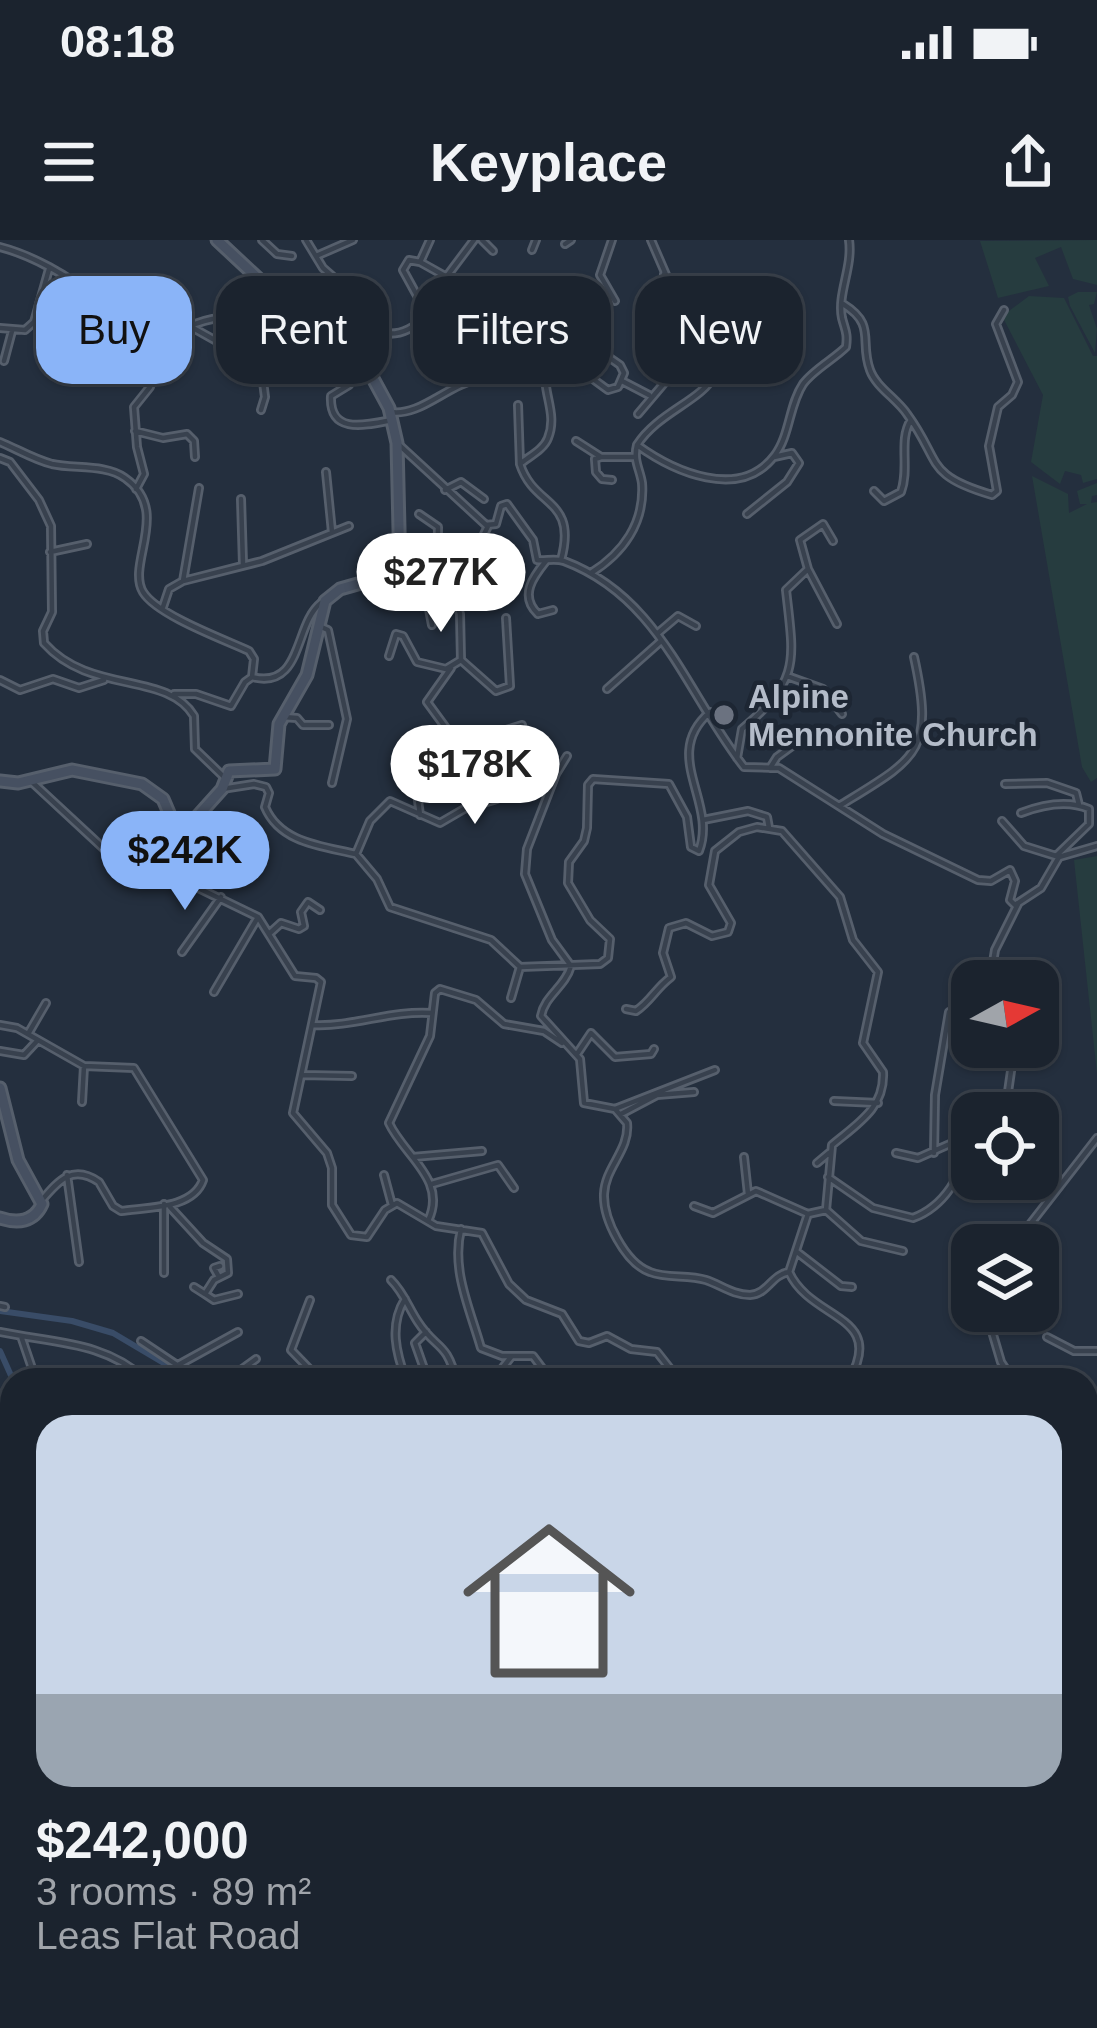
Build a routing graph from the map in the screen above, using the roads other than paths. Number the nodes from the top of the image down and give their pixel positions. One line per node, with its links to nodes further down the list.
1 (218, 240): 20 (main road)
2 (262, 240): 14 (street)
3 (307, 240): 15 (street)
4 (353, 240): 15 (street)
5 (430, 240): 16 (street)
6 (478, 240): 13 (street); 22 (street)
7 (536, 240): 12 (street)
8 (612, 240): 24 (street)
9 (651, 240): 18 (street)
10 (850, 240): 25 (street)
11 (0, 247): 17 (street)
12 (532, 250)
13 (494, 251)
14 (292, 256)
15 (316, 256): 21 (street)
16 (420, 262): 22 (street); 23 (street)
17 (49, 269): 19 (street); 29 (street)
18 (664, 274): 50 (street)
19 (61, 276)
20 (256, 276)
21 (330, 276)
22 (447, 276)
23 (413, 288)
24 (614, 301)
25 (843, 304): 45 (street); 53 (street)
26 (1004, 310): 45 (street)
27 (0, 328): 29 (street)
28 (192, 328): 42 (street)
29 (13, 332): 31 (street)
30 (611, 359): 32 (street)
31 (4, 362)
32 (622, 381): 36 (street); 40 (street)
33 (374, 384): 44 (main road)
34 (460, 384): 44 (street)
35 (543, 384): 56 (street)
36 (600, 384)
37 (662, 384): 40 (street)
38 (349, 385): 44 (street)
39 (150, 387): 46 (street)
40 (650, 396): 43 (street)
41 (518, 404): 56 (street)
42 (261, 410)
43 (638, 414)
44 (391, 416): 49 (main road)
45 (911, 420): 62 (street)
46 (135, 431): 51 (street); 59 (street)
47 (576, 441): 52 (street)
48 (0, 442): 59 (street)
49 (398, 443): 61 (street); 79 (main road)
50 (637, 445): 53 (street); 55 (street)
51 (195, 457)
52 (601, 457): 55 (street); 58 (street)
53 (774, 457): 66 (street)
54 (0, 458): 73 (street)
55 (634, 458): 78 (street)
56 (520, 464): 74 (street)
57 (326, 472): 69 (street)
58 (612, 480)
59 (136, 488): 84 (street)
60 (199, 488): 80 (street)
61 (445, 490): 64 (street); 68 (street)
62 (874, 491)
63 (241, 499): 76 (street)
64 (484, 499)
65 (419, 514): 82 (street)
66 (747, 514)
67 (349, 526): 69 (street)
68 (488, 526): 72 (street); 75 (street)
69 (332, 532): 76 (street)
70 (833, 542): 77 (street)
71 (87, 544): 73 (street)
72 (476, 550)
73 (50, 552): 99 (street)
74 (561, 560): 75 (street); 78 (street)
75 (546, 561): 85 (street)
76 (243, 564): 80 (street)
77 (808, 569): 87 (street); 96 (street)
78 (591, 573): 91 (street)
79 (396, 575): 81 (street); 83 (main road)
80 (183, 581): 84 (street)
81 (425, 587): 82 (street); 88 (street)
82 (437, 588): 94 (street)
83 (325, 601): 89 (main road); 97 (street)
84 (163, 607): 97 (street)
85 (554, 610)
86 (506, 618): 94 (street)
87 (837, 624)
88 (432, 625)
89 (319, 626): 104 (main road); 115 (street)
90 (696, 626): 91 (street)
91 (660, 636): 100 (street); 102 (street)
92 (389, 656): 95 (street)
93 (914, 657): 119 (street)
94 (461, 660): 95 (street)
95 (451, 668): 107 (street)
96 (788, 676): 103 (street); 110 (street)
97 (252, 677): 101 (street)
98 (0, 680): 99 (street)
99 (104, 680): 101 (street)
100 (607, 689)
101 (173, 694): 116 (street)
102 (710, 712): 110 (street); 122 (street)
103 (842, 714)
104 (283, 717): 106 (street); 116 (main road)
105 (522, 724): 121 (street)
106 (328, 725)
107 (446, 728)
108 (806, 736): 112 (street)
109 (567, 756): 135 (street)
110 (737, 758): 112 (street)
111 (413, 764): 121 (street)
112 (770, 768): 119 (street)
113 (30, 780): 114 (main road); 116 (main road); 128 (street)
114 (0, 782)
115 (332, 782)
116 (223, 784): 126 (street)
117 (1005, 784): 118 (street)
118 (1079, 805): 120 (street); 127 (street)
119 (839, 806): 129 (street)
120 (1022, 813)
121 (420, 814): 126 (street)
122 (703, 820): 124 (street); 135 (street)
123 (1002, 821): 127 (street)
124 (769, 828): 140 (street); 158 (street)
125 (1097, 846): 127 (street)
126 (356, 854): 136 (street)
127 (1057, 856): 129 (street)
128 (220, 897): 131 (street); 133 (street)
129 (1018, 904): 134 (street)
130 (320, 910): 132 (street)
131 (259, 917): 132 (street); 137 (street)
132 (271, 933): 144 (street)
133 (182, 952)
134 (993, 960)
135 (571, 966): 136 (street); 149 (street)
136 (520, 967): 138 (street)
137 (214, 992)
138 (511, 998)
139 (46, 1003): 145 (street)
140 (626, 1009)
141 (950, 1012): 166 (street)
142 (432, 1013): 144 (street); 149 (street); 167 (street)
143 (0, 1024): 145 (street)
144 (310, 1024): 152 (street)
145 (28, 1034): 146 (street)
146 (38, 1040): 148 (street); 150 (street)
147 (653, 1049): 149 (street)
148 (0, 1051)
149 (573, 1051): 159 (street)
150 (84, 1066): 157 (street); 178 (street)
151 (715, 1070): 159 (street)
152 (302, 1075): 153 (street); 179 (street)
153 (352, 1076)
154 (0, 1088): 160 (main road)
155 (694, 1092): 159 (street)
156 (835, 1101): 158 (street)
157 (82, 1102)
158 (878, 1103): 164 (street)
159 (618, 1111): 191 (street)
160 (4, 1128): 177 (main road)
161 (1097, 1138): 185 (street)
162 (951, 1145): 166 (street)
163 (482, 1151): 167 (street)
164 (829, 1153): 169 (street); 172 (street)
165 (896, 1153): 166 (street)
166 (934, 1154)
167 (413, 1157): 173 (street)
168 (745, 1157): 176 (street)
169 (817, 1163)
170 (67, 1175): 177 (street); 178 (street); 189 (street)
171 (384, 1175): 179 (street)
172 (828, 1177): 174 (street); 181 (street)
173 (432, 1184): 175 (street); 184 (street)
174 (951, 1187)
175 (514, 1188)
176 (748, 1194): 180 (street); 182 (street)
177 (42, 1200): 183 (main road)
178 (166, 1204): 192 (street); 193 (street)
179 (392, 1205): 184 (street)
180 (694, 1206)
181 (826, 1210): 182 (street); 187 (street)
182 (808, 1214): 188 (street)
183 (0, 1218)
184 (428, 1221): 186 (street)
185 (1030, 1224)
186 (461, 1229): 209 (street); 222 (street)
187 (902, 1251)
188 (796, 1252): 191 (street); 196 (street)
189 (79, 1262)
190 (220, 1266): 193 (street)
191 (788, 1272): 223 (street)
192 (164, 1273)
193 (220, 1278): 197 (street)
194 (391, 1280): 199 (street)
195 (194, 1287): 197 (street)
196 (853, 1287)
197 (205, 1294): 198 (street)
198 (238, 1294)
199 (406, 1298): 203 (street); 217 (street)
200 (310, 1300): 216 (street)
201 (0, 1332): 205 (street)
202 (238, 1332): 211 (street)
203 (426, 1332): 218 (street); 219 (street)
204 (992, 1332): 224 (street)
205 (21, 1336): 212 (street); 213 (street)
206 (1048, 1336): 208 (street)
207 (141, 1341): 211 (street)
208 (1097, 1351)
209 (511, 1357): 220 (street); 221 (street)
210 (256, 1359): 215 (street)
211 (177, 1365): 214 (street)
212 (32, 1368)
213 (131, 1368)
214 (171, 1368)
215 (243, 1368)
216 (308, 1368)
217 (401, 1368)
218 (424, 1368)
219 (453, 1368)
220 (502, 1368)
221 (542, 1368)
222 (670, 1368)
223 (855, 1368)
224 (1005, 1368)

